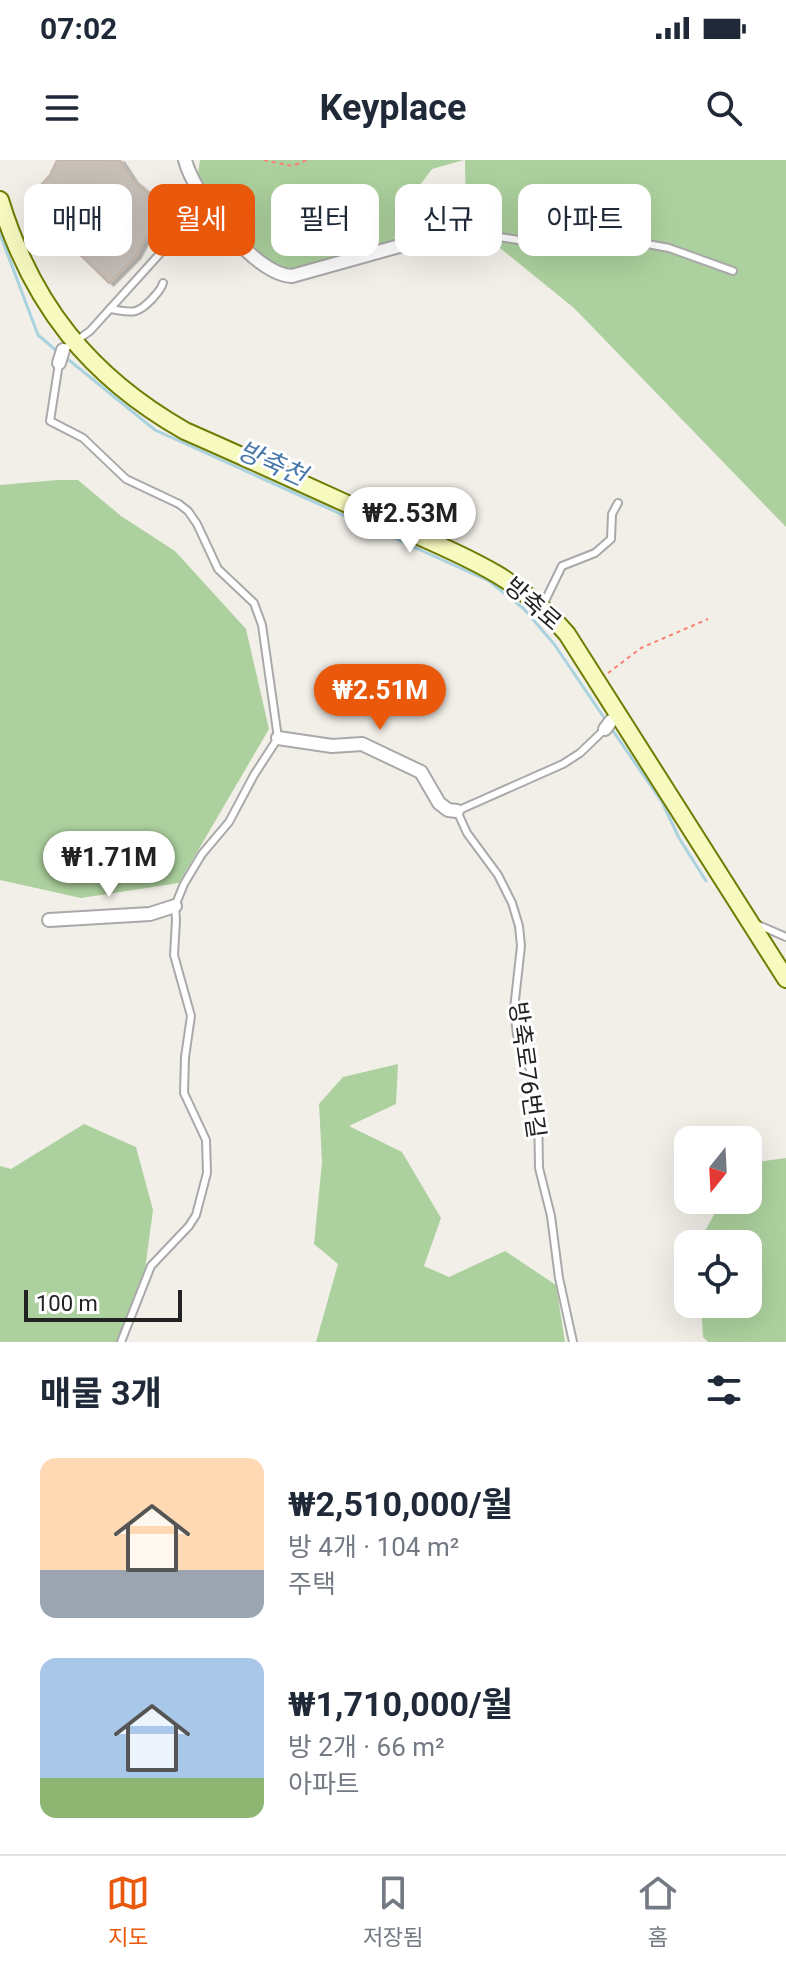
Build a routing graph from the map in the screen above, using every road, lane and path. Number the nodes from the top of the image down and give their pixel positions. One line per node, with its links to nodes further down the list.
1 (185, 160): 6 (street)
2 (264, 160): 3 (path)
3 (307, 160)
4 (0, 200): 11 (street, 방축로)
5 (502, 237): 8 (lane)
6 (395, 247)
7 (158, 256): 10 (lane)
8 (733, 271)
9 (163, 283): 10 (lane)
10 (110, 309): 11 (lane)
11 (65, 352): 13 (street, 방축로); 17 (lane)
12 (618, 503): 13 (lane)
13 (542, 607): 15 (street, 방축로)
14 (708, 619): 15 (path)
15 (597, 682): 16 (street, 방축로)
16 (611, 721): 18 (lane); 21 (street, 방축로)
17 (278, 738): 18 (street); 19 (lane)
18 (457, 811): 25 (lane, 방축로76번길)
19 (175, 906): 20 (street); 24 (lane)
20 (49, 920)
21 (749, 920): 22 (lane); 23 (street, 방축로)
22 (786, 937)
23 (786, 979)
24 (121, 1342)
25 (573, 1342)

